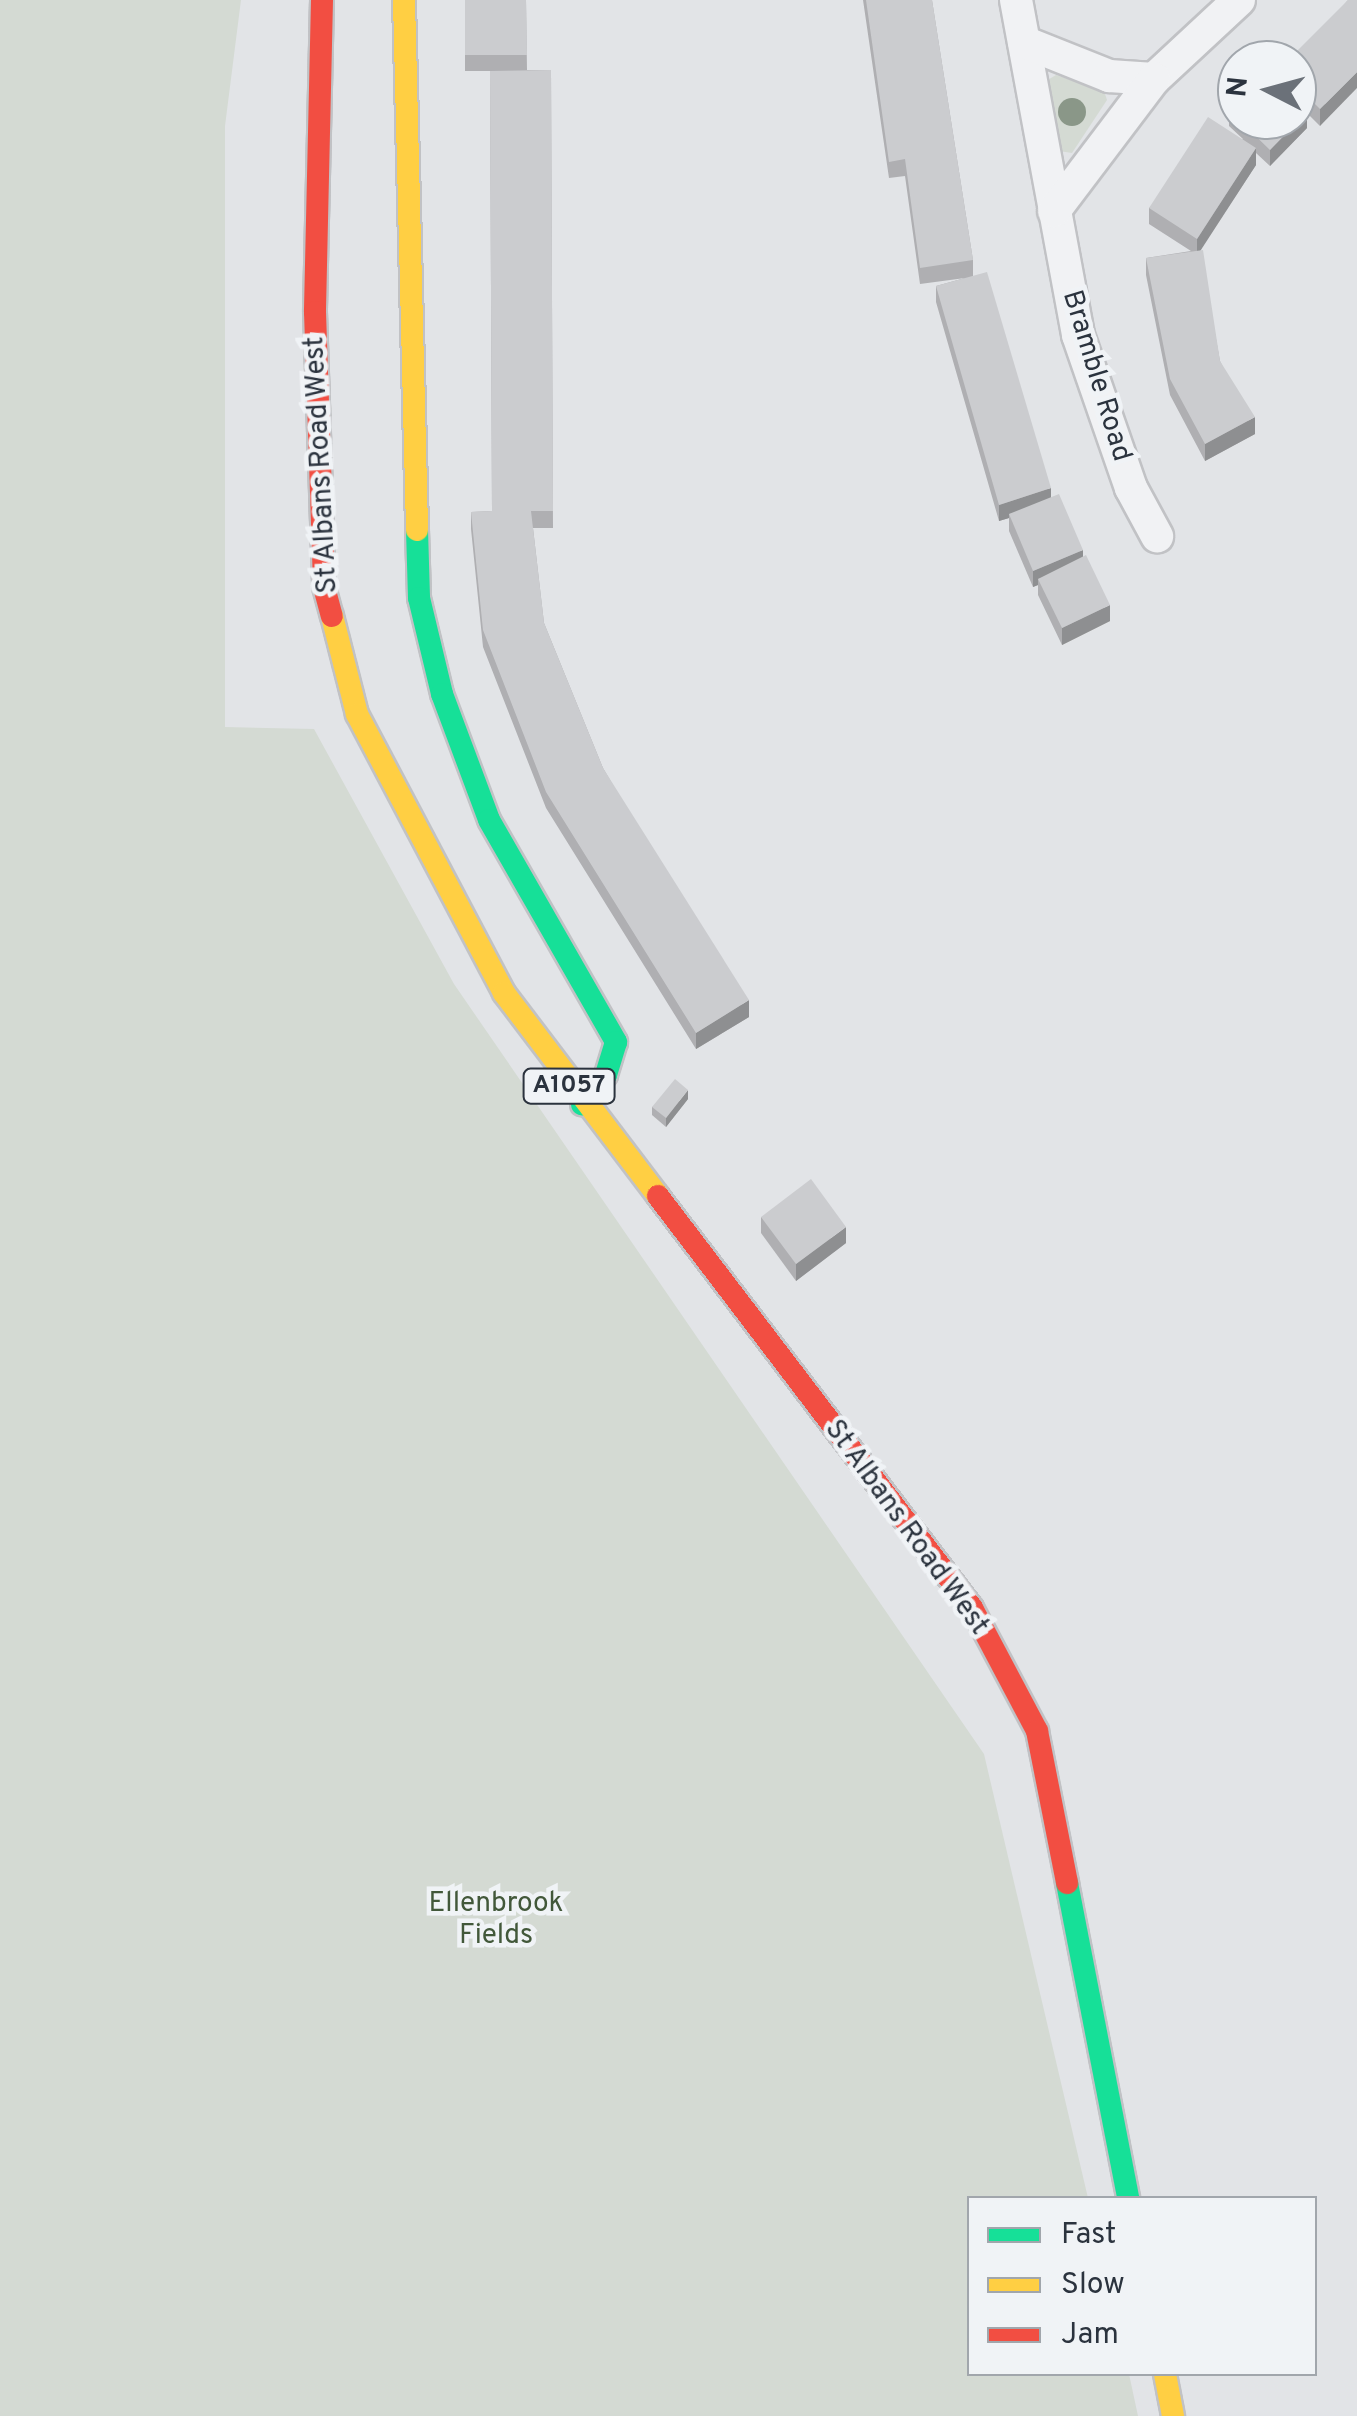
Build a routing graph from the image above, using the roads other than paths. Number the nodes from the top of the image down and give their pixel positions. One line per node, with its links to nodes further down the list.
1 (322, 0): 9 (main road, St Albans Road West / A1057)
2 (404, 0): 9 (main road)
3 (1016, 0): 5 (street, Bramble Road)
4 (1239, 0): 6 (street)
5 (1024, 42): 6 (street); 7 (street, Bramble Road)
6 (1154, 80): 7 (street)
7 (1054, 210): 8 (street, Bramble Road)
8 (1157, 536)
9 (582, 1105): 10 (main road, St Albans Road West / A1057)
10 (1128, 2196)
11 (1164, 2376): 12 (main road)
12 (1174, 2416)

